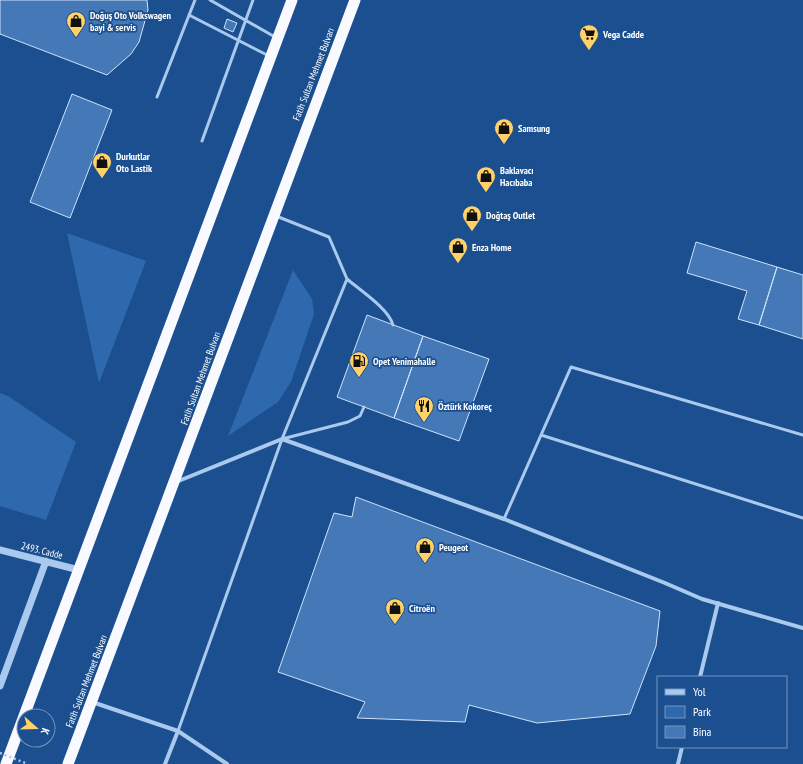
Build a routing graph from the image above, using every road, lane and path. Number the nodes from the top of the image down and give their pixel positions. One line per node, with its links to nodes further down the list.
1 (195, 0): 6 (lane)
2 (210, 0): 7 (lane)
3 (253, 0): 7 (lane)
4 (292, 0): 8 (highway)
5 (354, 0): 13 (highway, Fatih Sultan Mehmet Bulvarı)
6 (189, 15): 9 (lane); 11 (lane)
7 (246, 20): 8 (lane); 9 (lane)
8 (279, 38): 10 (highway)
9 (239, 40): 10 (lane); 12 (lane)
10 (272, 57): 25 (highway)
11 (157, 97)
12 (202, 141)
13 (273, 214): 14 (lane); 20 (highway, Fatih Sultan Mehmet Bulvarı)
14 (347, 279): 15 (lane); 19 (lane)
15 (393, 325)
16 (364, 407): 19 (lane)
17 (541, 435): 18 (lane); 21 (lane); 22 (lane)
18 (803, 435)
19 (282, 439): 20 (street); 22 (street); 31 (lane)
20 (174, 483): 30 (highway, Fatih Sultan Mehmet Bulvarı)
21 (803, 518)
22 (504, 519): 26 (street)
23 (0, 550): 24 (street, 2493. Cadde)
24 (46, 562): 25 (street, 2493. Cadde); 29 (street)
25 (79, 570): 34 (highway)
26 (718, 603): 27 (street); 28 (street)
27 (803, 628)
28 (700, 676)
29 (0, 686)
30 (92, 702): 31 (street); 36 (highway, Fatih Sultan Mehmet Bulvarı)
31 (178, 731): 37 (street); 38 (street)
32 (682, 748): 39 (street)
33 (0, 753): 35 (path, bridge)
34 (6, 764)
35 (28, 764)
36 (68, 764)
37 (164, 764)
38 (227, 764)
39 (678, 764)

